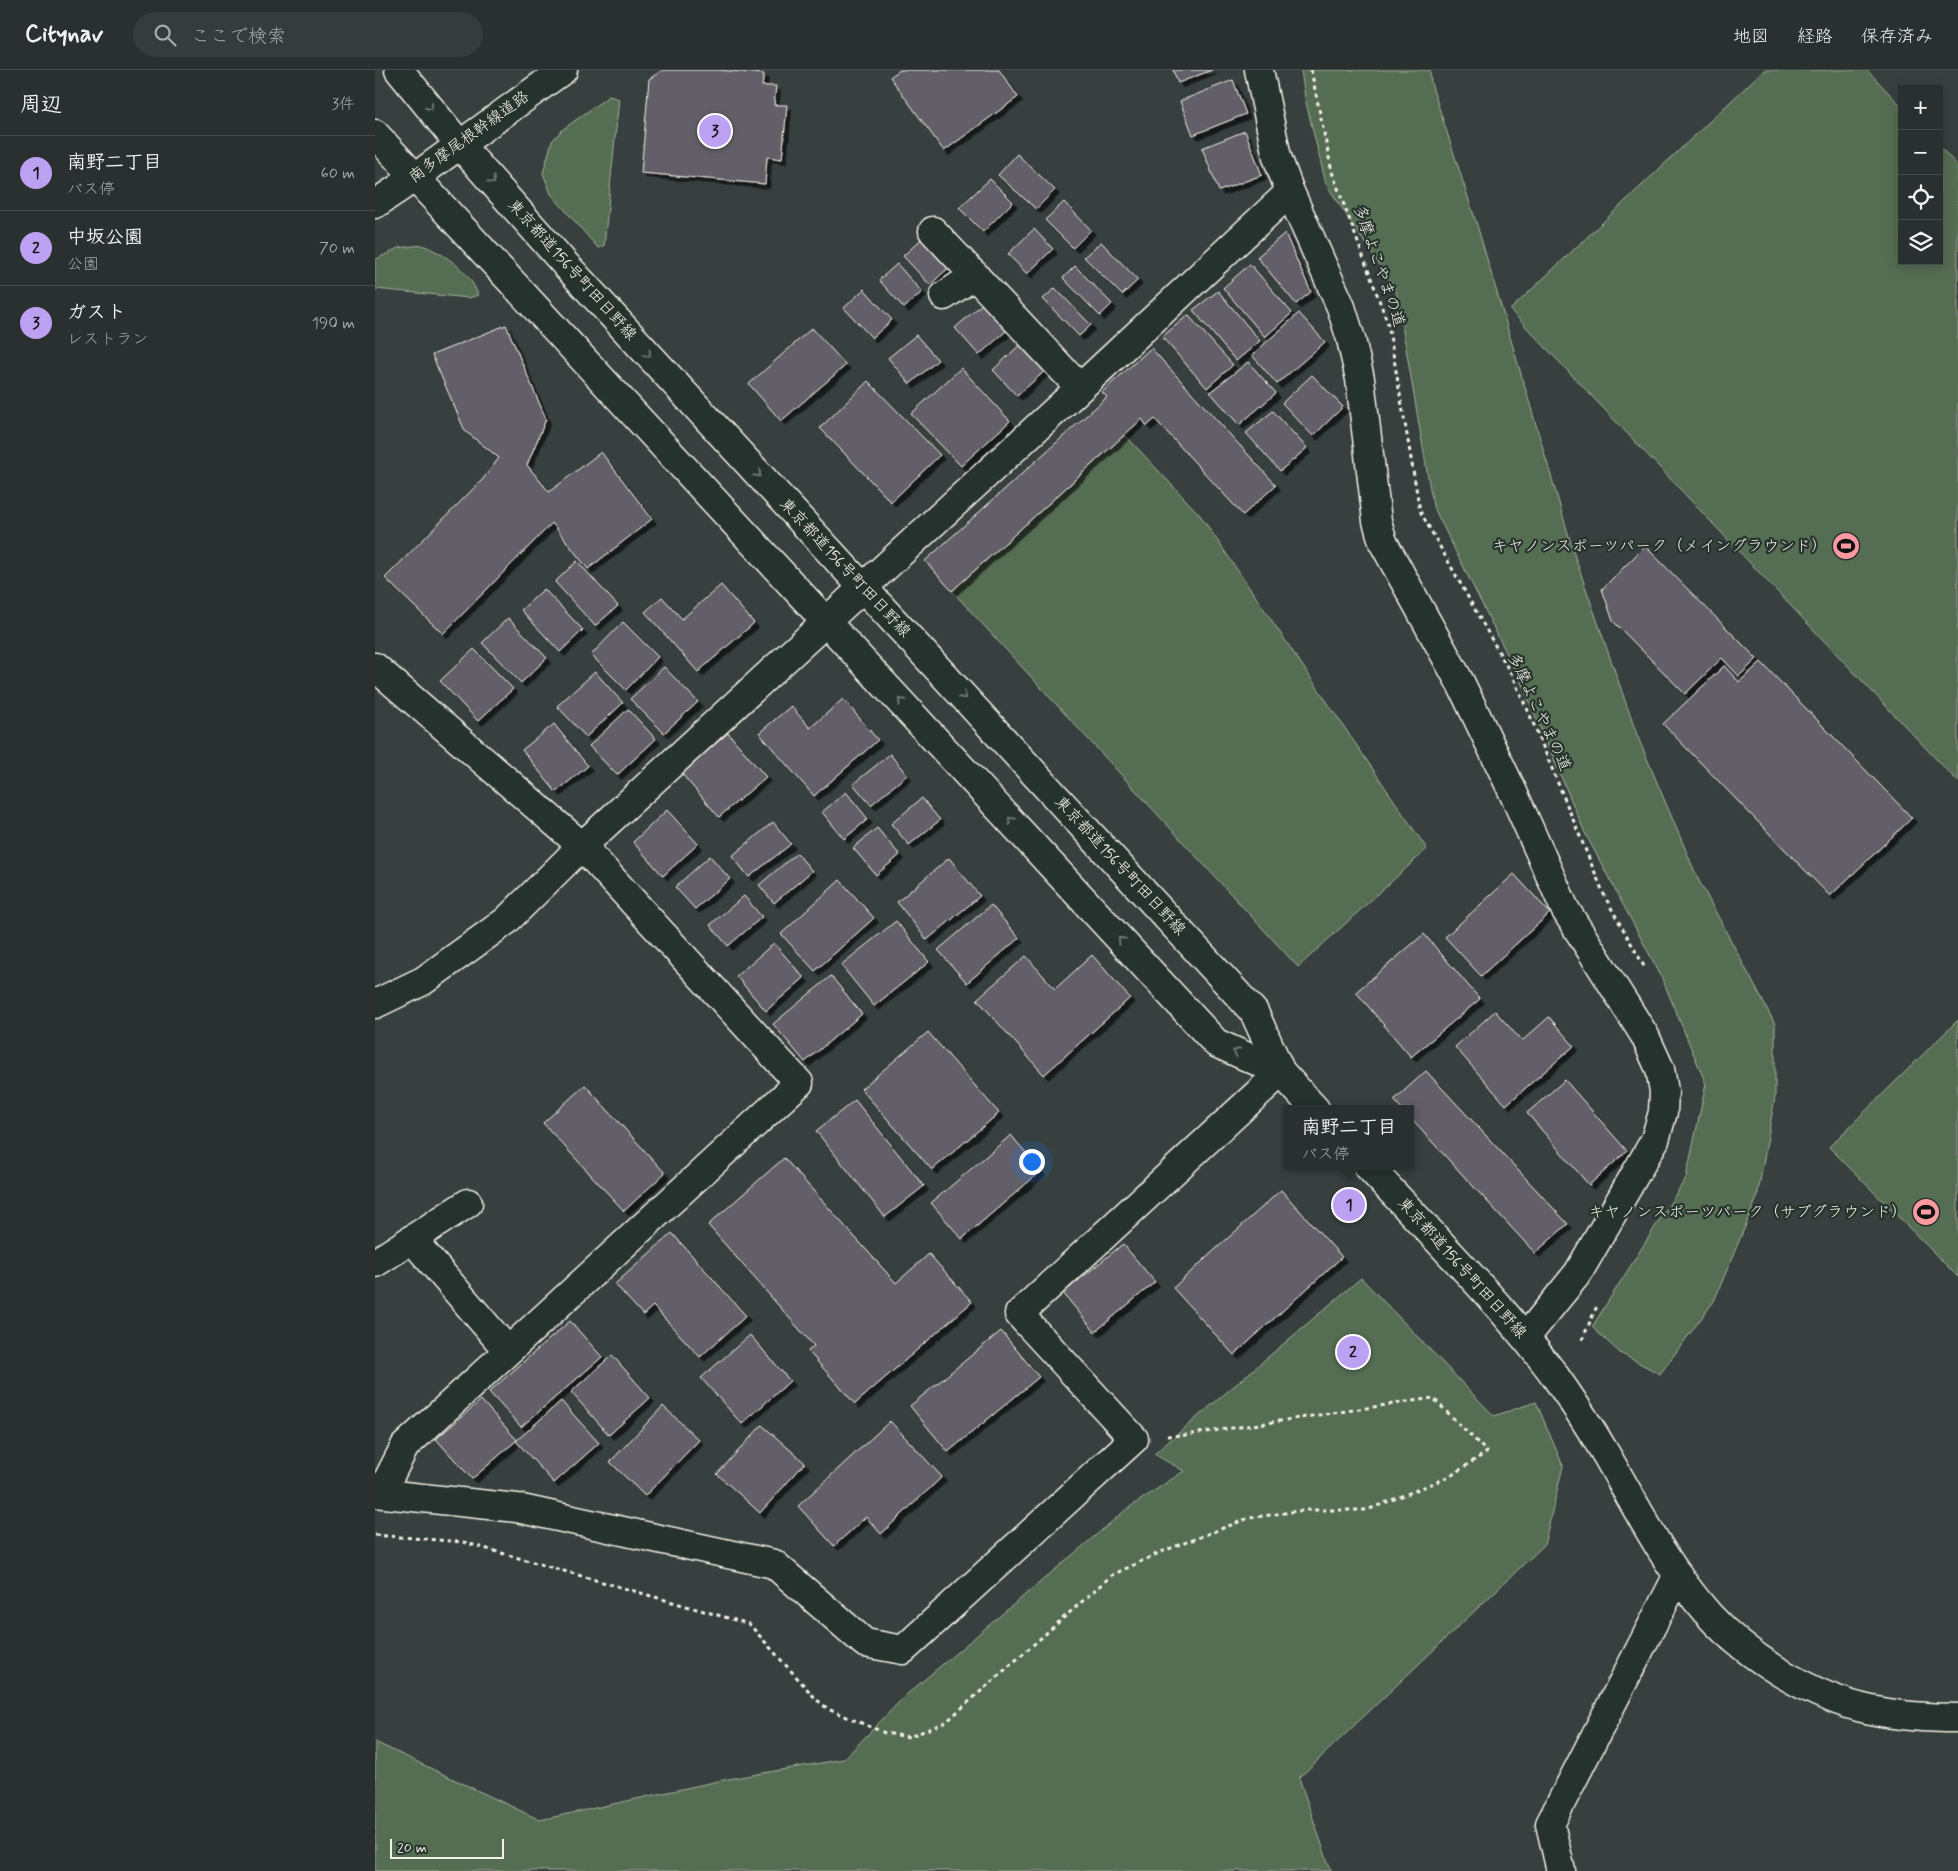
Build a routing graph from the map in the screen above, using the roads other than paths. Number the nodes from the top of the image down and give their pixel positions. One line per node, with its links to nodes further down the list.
1 (399, 70): 5 (street, 東京都道156号町田日野線, one-way to 5)
2 (563, 70): 5 (street, 南多摩尾根幹線道路)
3 (1259, 70): 7 (street)
4 (375, 134): 6 (street, 東京都道156号町田日野線)
5 (460, 145): 6 (street, 南多摩尾根幹線道路); 13 (street, 東京都道156号町田日野線, one-way to 13)
6 (415, 178): 8 (street, 南多摩尾根幹線道路); 14 (street, 東京都道156号町田日野線)
7 (1290, 192): 12 (street); 24 (street)
8 (375, 204)
9 (933, 231): 10 (street)
10 (975, 275): 11 (street); 12 (street)
11 (944, 296)
12 (1080, 388): 13 (street)
13 (863, 587): 14 (street); 18 (street, 東京都道156号町田日野線, one-way to 18)
14 (827, 620): 16 (street); 18 (street, 東京都道156号町田日野線, one-way to 14)
15 (375, 667): 16 (street)
16 (582, 846): 17 (street); 25 (street)
17 (375, 1004)
18 (1281, 1072): 19 (street, 東京都道156号町田日野線); 26 (street)
19 (1311, 1105)
20 (1372, 1170): 24 (street, 東京都道156号町田日野線)
21 (468, 1204): 22 (street)
22 (412, 1239): 23 (street); 25 (street)
23 (375, 1263)
24 (1526, 1337): 27 (street, 東京都道156号町田日野線)
25 (508, 1351): 26 (street)
26 (378, 1493)
27 (1678, 1575): 28 (street, 東京都道156号町田日野線); 29 (street)
28 (1958, 1718)
29 (1561, 1871)

